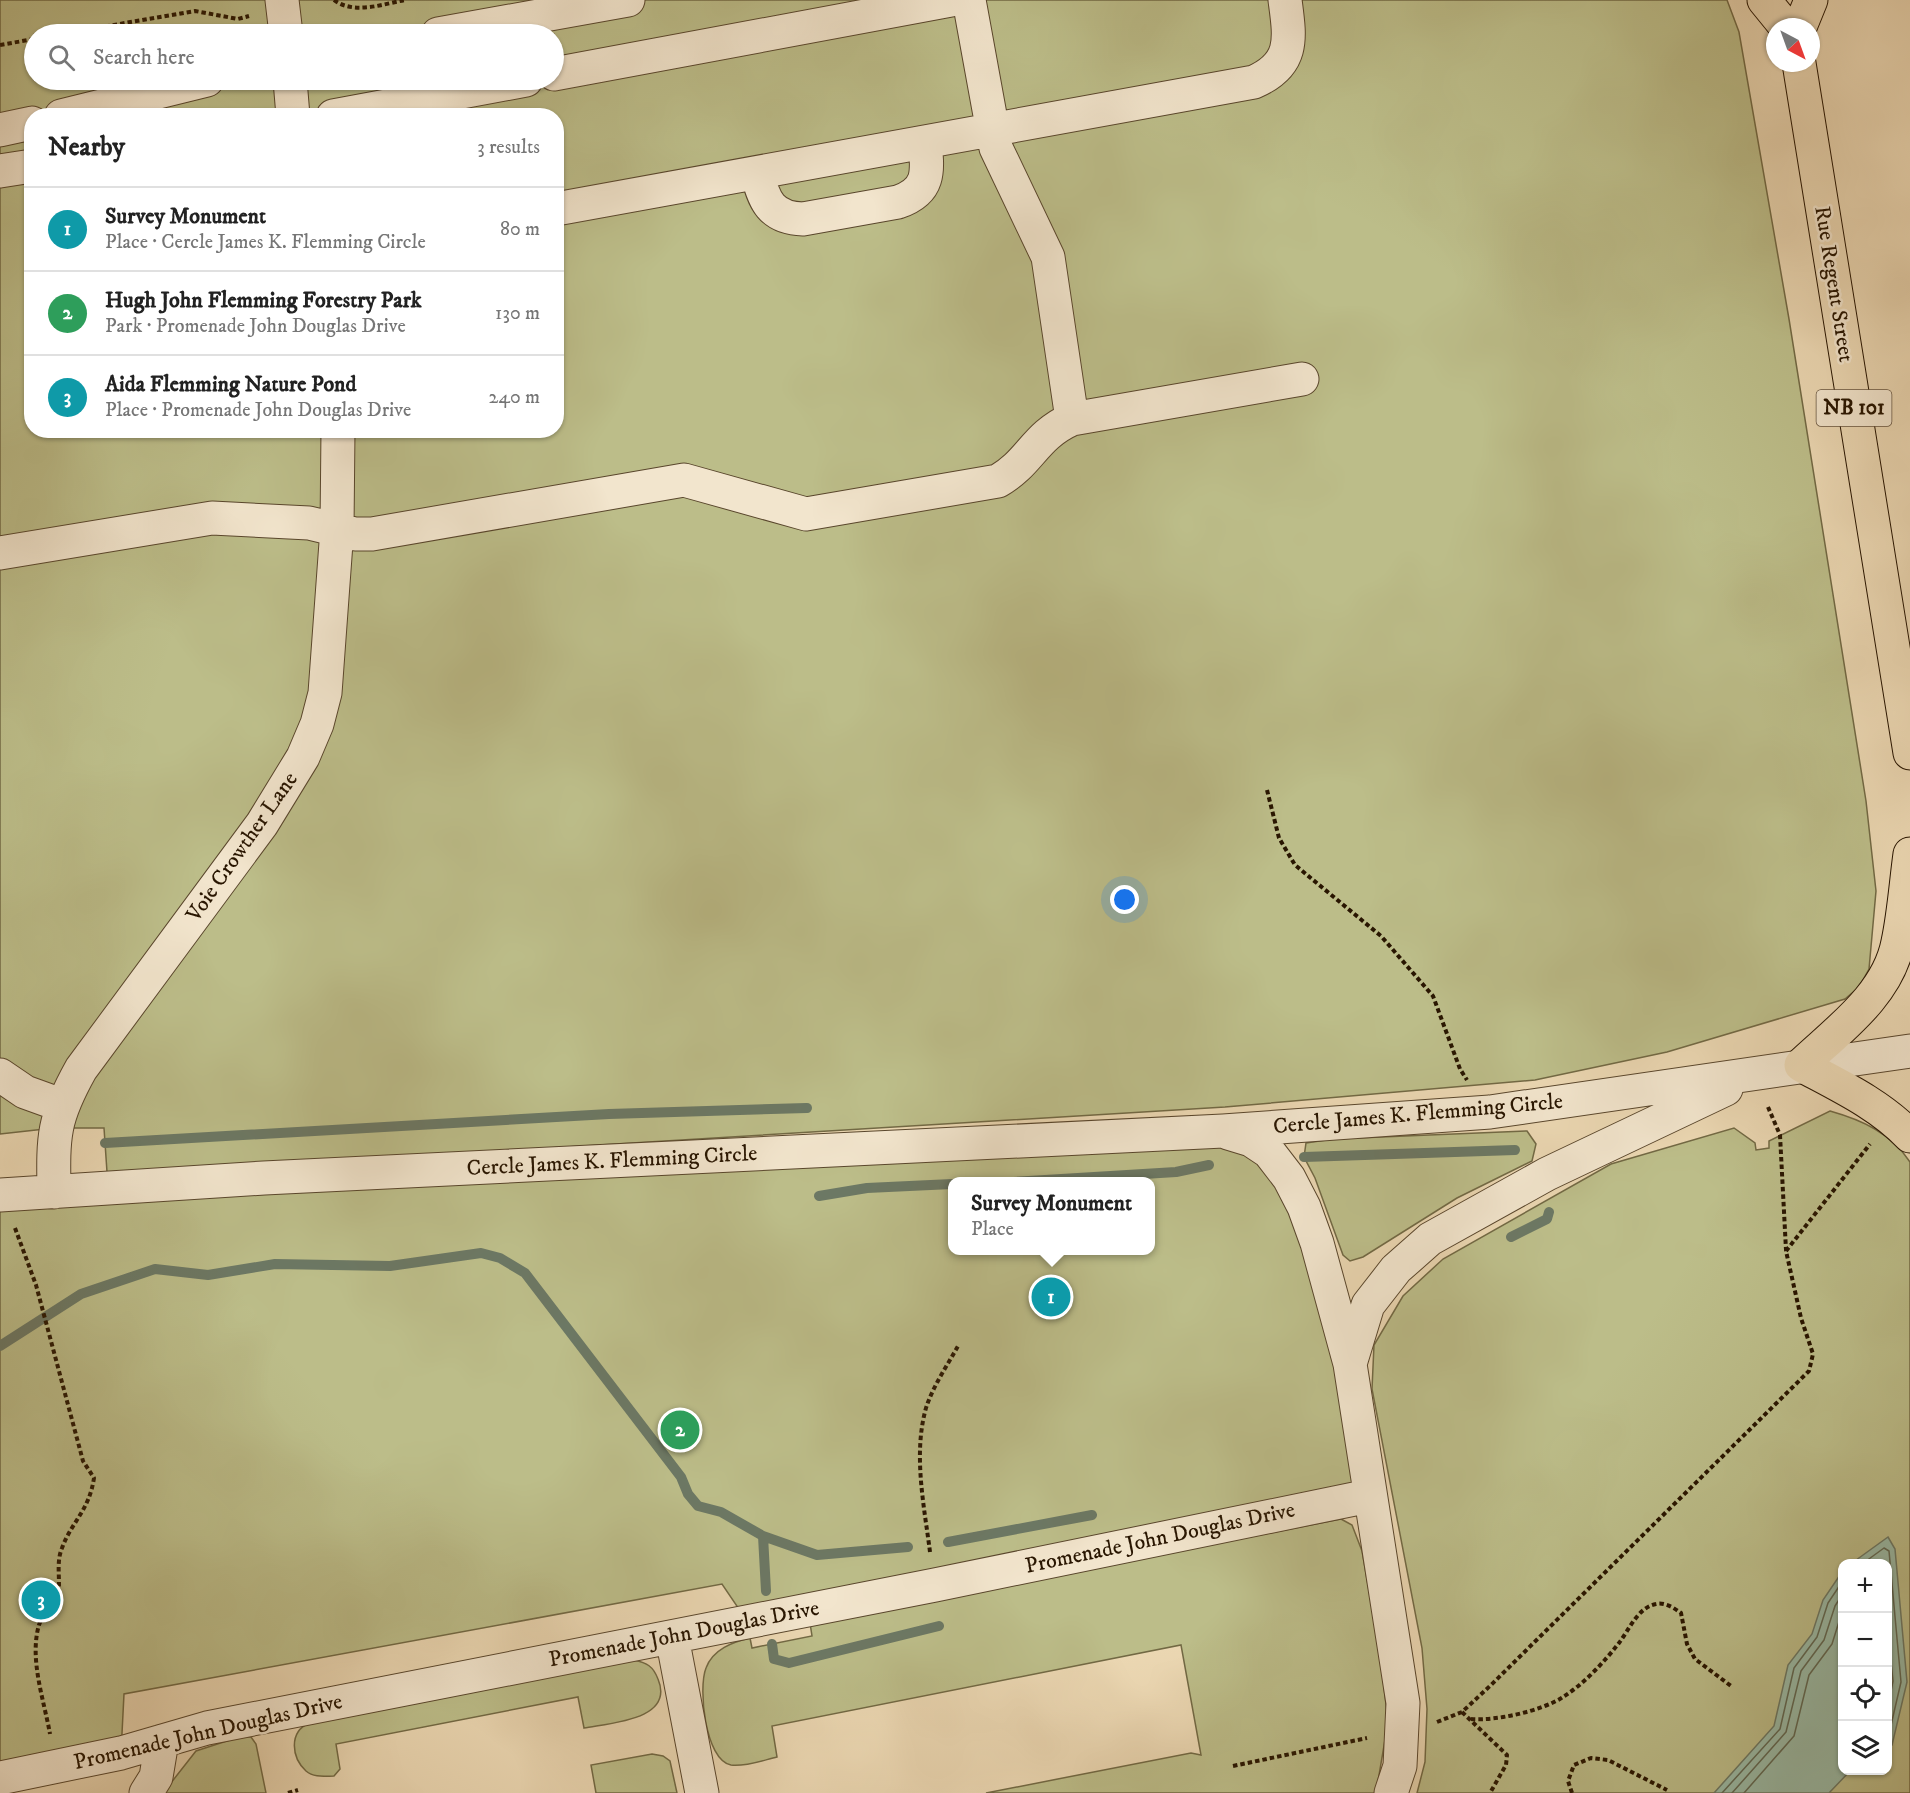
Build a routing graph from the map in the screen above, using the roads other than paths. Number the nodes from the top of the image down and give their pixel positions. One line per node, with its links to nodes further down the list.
1 (282, 0): 12 (street)
2 (628, 0): 13 (street)
3 (951, 0): 14 (street)
4 (969, 0): 24 (street)
5 (1286, 0): 24 (street)
6 (1764, 0): 9 (main road)
7 (1788, 0): 10 (main road)
8 (1811, 0): 11 (main road)
9 (1779, 18)
10 (1791, 18)
11 (1804, 18)
12 (285, 24)
13 (494, 24)
14 (564, 72)
15 (1800, 72): 35 (main road, Rue Regent Street / NB 101)
16 (166, 90): 19 (street)
17 (291, 90): 20 (street)
18 (472, 90): 21 (street)
19 (93, 108)
20 (292, 108)
21 (376, 108)
22 (24, 125): 23 (street)
23 (0, 130)
24 (993, 130): 25 (street); 31 (street)
25 (925, 142): 28 (street); 28 (street)
26 (24, 167): 27 (street)
27 (0, 171)
28 (757, 173): 29 (street)
29 (564, 208)
30 (1302, 380): 31 (street)
31 (1072, 419): 33 (street)
32 (338, 438): 33 (street, Voie Crowther Lane)
33 (338, 529): 34 (street); 41 (street, Voie Crowther Lane)
34 (0, 554)
35 (1910, 753)
36 (1910, 854): 38 (main road)
37 (1910, 1051): 38 (street, Cercle James K. Flemming Circle)
38 (1801, 1065): 40 (street, Cercle James K. Flemming Circle); 43 (main road)
39 (0, 1075): 41 (street)
40 (1755, 1075): 42 (street, Cercle James K. Flemming Circle); 46 (street, Cercle James K. Flemming Circle)
41 (61, 1105): 44 (street, Voie Crowther Lane)
42 (1223, 1131): 44 (street, Cercle James K. Flemming Circle); 46 (street, Cercle James K. Flemming Circle)
43 (1910, 1136)
44 (54, 1192): 45 (street, Cercle James K. Flemming Circle)
45 (4, 1194)
46 (1350, 1364): 47 (street, Cercle James K. Flemming Circle)
47 (1369, 1496): 48 (street, Promenade John Douglas Drive); 53 (street, Cercle James K. Flemming Circle)
48 (672, 1637): 49 (street, Promenade John Douglas Drive); 52 (street)
49 (162, 1741): 50 (street, Promenade John Douglas Drive); 51 (street)
50 (0, 1778)
51 (146, 1793)
52 (702, 1793)
53 (1391, 1793)

